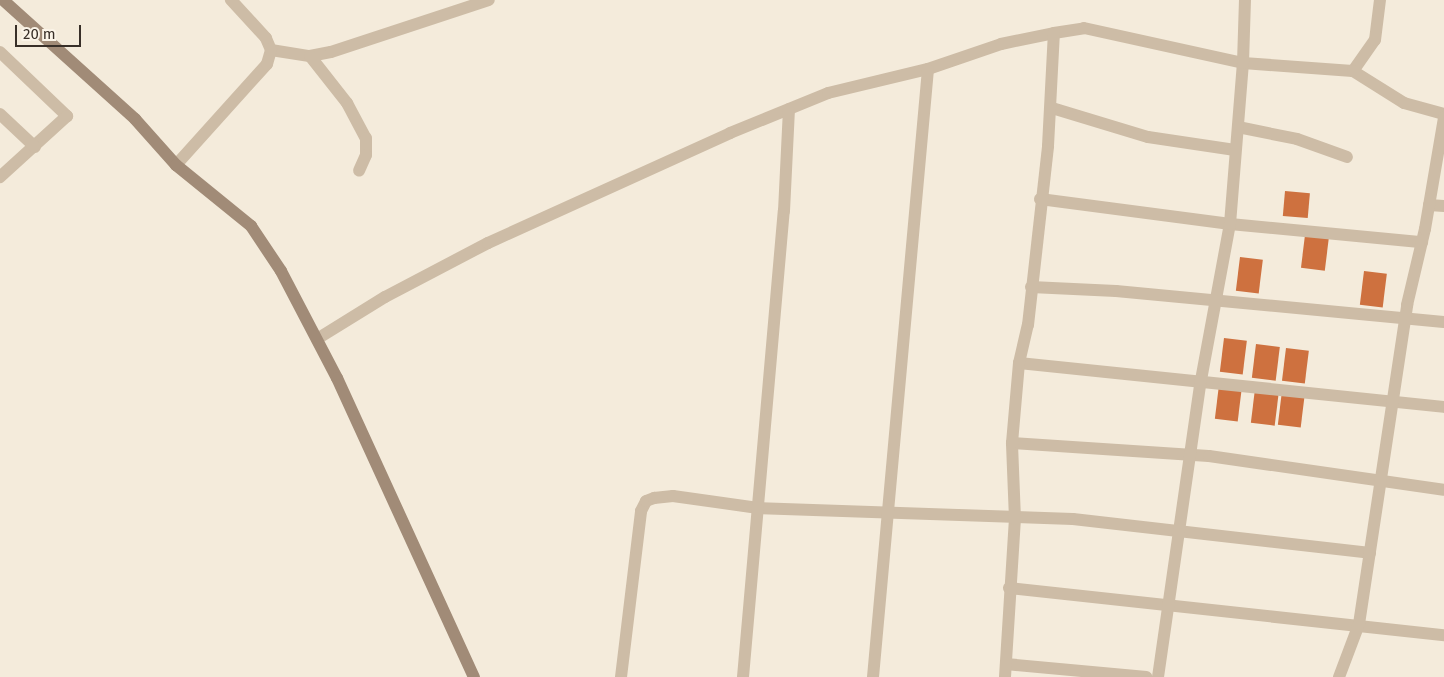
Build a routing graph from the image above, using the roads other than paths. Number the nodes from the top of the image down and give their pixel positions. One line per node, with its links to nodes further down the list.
1 (3, 0): 22 (street)
2 (231, 0): 7 (street)
3 (489, 0): 9 (street)
4 (1245, 0): 10 (street)
5 (1380, 0): 12 (street)
6 (1054, 33): 10 (street); 11 (street); 13 (street)
7 (271, 50): 9 (street); 22 (street)
8 (0, 52): 19 (street)
9 (310, 56): 23 (street)
10 (1243, 63): 12 (street); 18 (street)
11 (928, 69): 14 (street); 44 (street)
12 (1353, 71): 16 (street)
13 (1052, 108): 20 (street); 25 (street)
14 (789, 109): 34 (street); 43 (street)
15 (0, 114): 19 (street)
16 (1444, 114)
17 (1444, 118): 26 (street)
18 (1238, 127): 20 (street); 21 (street)
19 (35, 147): 24 (street)
20 (1235, 150): 28 (street)
21 (1347, 157)
22 (176, 165): 34 (street)
23 (358, 171)
24 (0, 177)
25 (1040, 199): 28 (street); 30 (street)
26 (1429, 205): 27 (street); 29 (street)
27 (1444, 206)
28 (1230, 224): 29 (street); 31 (street)
29 (1422, 242): 32 (street)
30 (1031, 287): 31 (street); 35 (street)
31 (1215, 300): 32 (street); 36 (street)
32 (1405, 317): 33 (street); 37 (street)
33 (1444, 322)
34 (317, 339): 53 (street)
35 (1019, 363): 36 (street); 39 (street)
36 (1201, 380): 37 (street); 40 (street)
37 (1394, 401): 38 (street); 41 (street)
38 (1444, 406)
39 (1012, 443): 40 (street); 45 (street)
40 (1191, 457): 41 (street); 46 (street)
41 (1380, 482): 42 (street); 47 (street)
42 (1444, 490)
43 (758, 508): 44 (street); 54 (street); 55 (street)
44 (886, 513): 45 (street); 56 (street)
45 (1015, 519): 46 (street); 48 (street)
46 (1177, 532): 47 (street); 49 (street)
47 (1370, 553): 50 (street)
48 (1009, 588): 49 (street); 52 (street)
49 (1168, 606): 50 (street); 58 (street)
50 (1359, 624): 51 (street); 59 (street)
51 (1444, 635)
52 (1006, 671): 57 (street)
53 (474, 677)
54 (622, 677)
55 (743, 677)
56 (873, 677)
57 (1146, 677)
58 (1158, 677)
59 (1339, 677)

